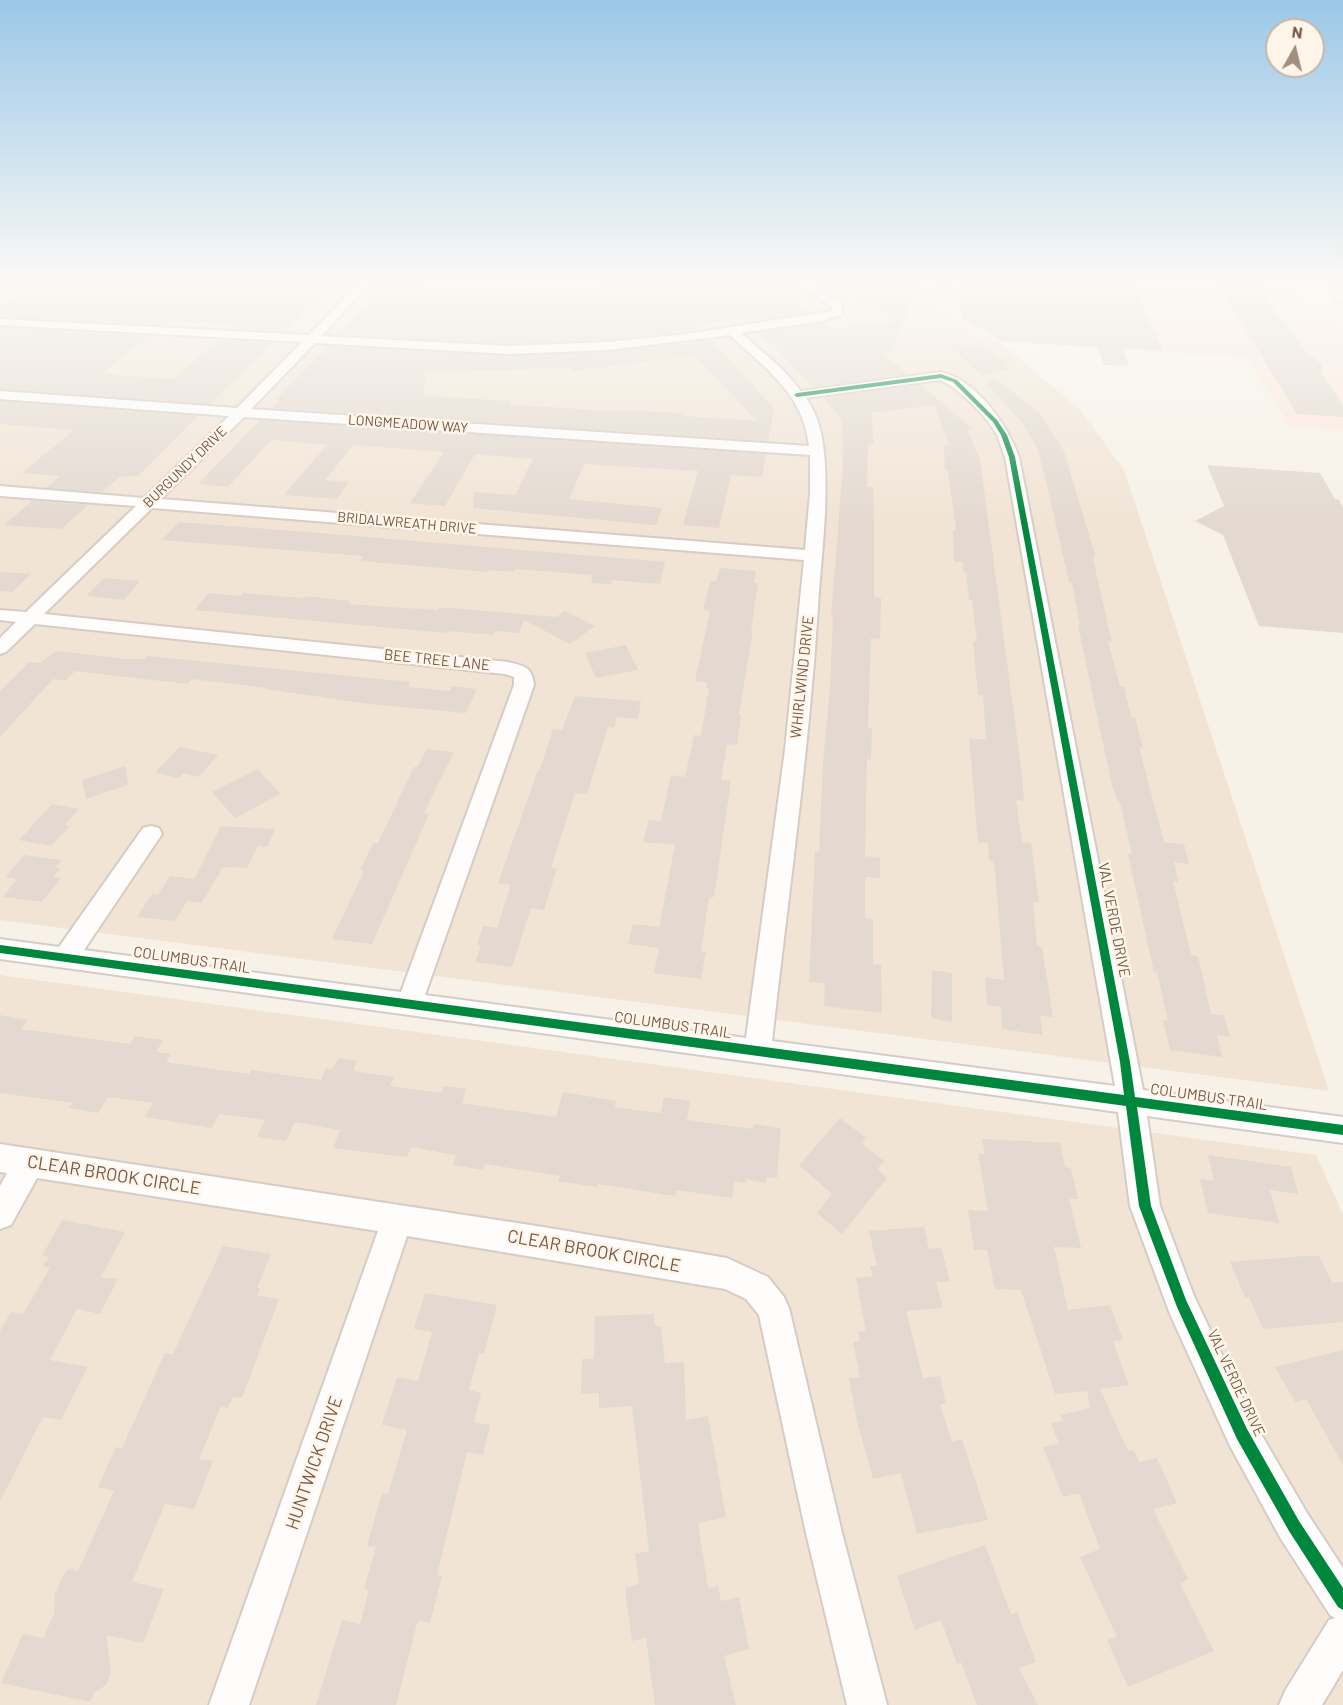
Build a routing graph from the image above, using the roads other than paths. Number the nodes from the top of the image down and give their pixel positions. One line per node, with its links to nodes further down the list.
1 (289, 363): 5 (street, BURGUNDY DRIVE)
2 (764, 363): 4 (street, WHIRLWIND DRIVE)
3 (0, 395): 5 (street, LONGMEADOW WAY)
4 (797, 395): 6 (street, WHIRLWIND DRIVE); 18 (street, VAL VERDE DRIVE)
5 (240, 413): 6 (street, LONGMEADOW WAY); 8 (street, BURGUNDY DRIVE)
6 (816, 451): 9 (street, WHIRLWIND DRIVE)
7 (0, 491): 8 (street, BRIDALWREATH DRIVE)
8 (148, 502): 9 (street, BRIDALWREATH DRIVE); 11 (street, BURGUNDY DRIVE)
9 (813, 556): 17 (street, WHIRLWIND DRIVE)
10 (0, 615): 11 (street, BEE TREE LANE)
11 (30, 618): 12 (street, BURGUNDY DRIVE); 16 (street, BEE TREE LANE)
12 (0, 648)
13 (151, 834): 15 (street)
14 (0, 949): 15 (street, COLUMBUS TRAIL)
15 (65, 958): 16 (street, COLUMBUS TRAIL)
16 (409, 1005): 17 (street, COLUMBUS TRAIL)
17 (757, 1052): 18 (street, COLUMBUS TRAIL)
18 (1130, 1101): 19 (street, COLUMBUS TRAIL); 23 (street, VAL VERDE DRIVE)
19 (1343, 1130)
20 (15, 1160): 21 (street); 22 (street, CLEAR BROOK CIRCLE)
21 (0, 1214)
22 (397, 1219): 25 (street, HUNTWICK DRIVE); 26 (street, CLEAR BROOK CIRCLE)
23 (1343, 1602)
24 (1343, 1634): 27 (street)
25 (229, 1705)
26 (867, 1705)
27 (1299, 1705)

